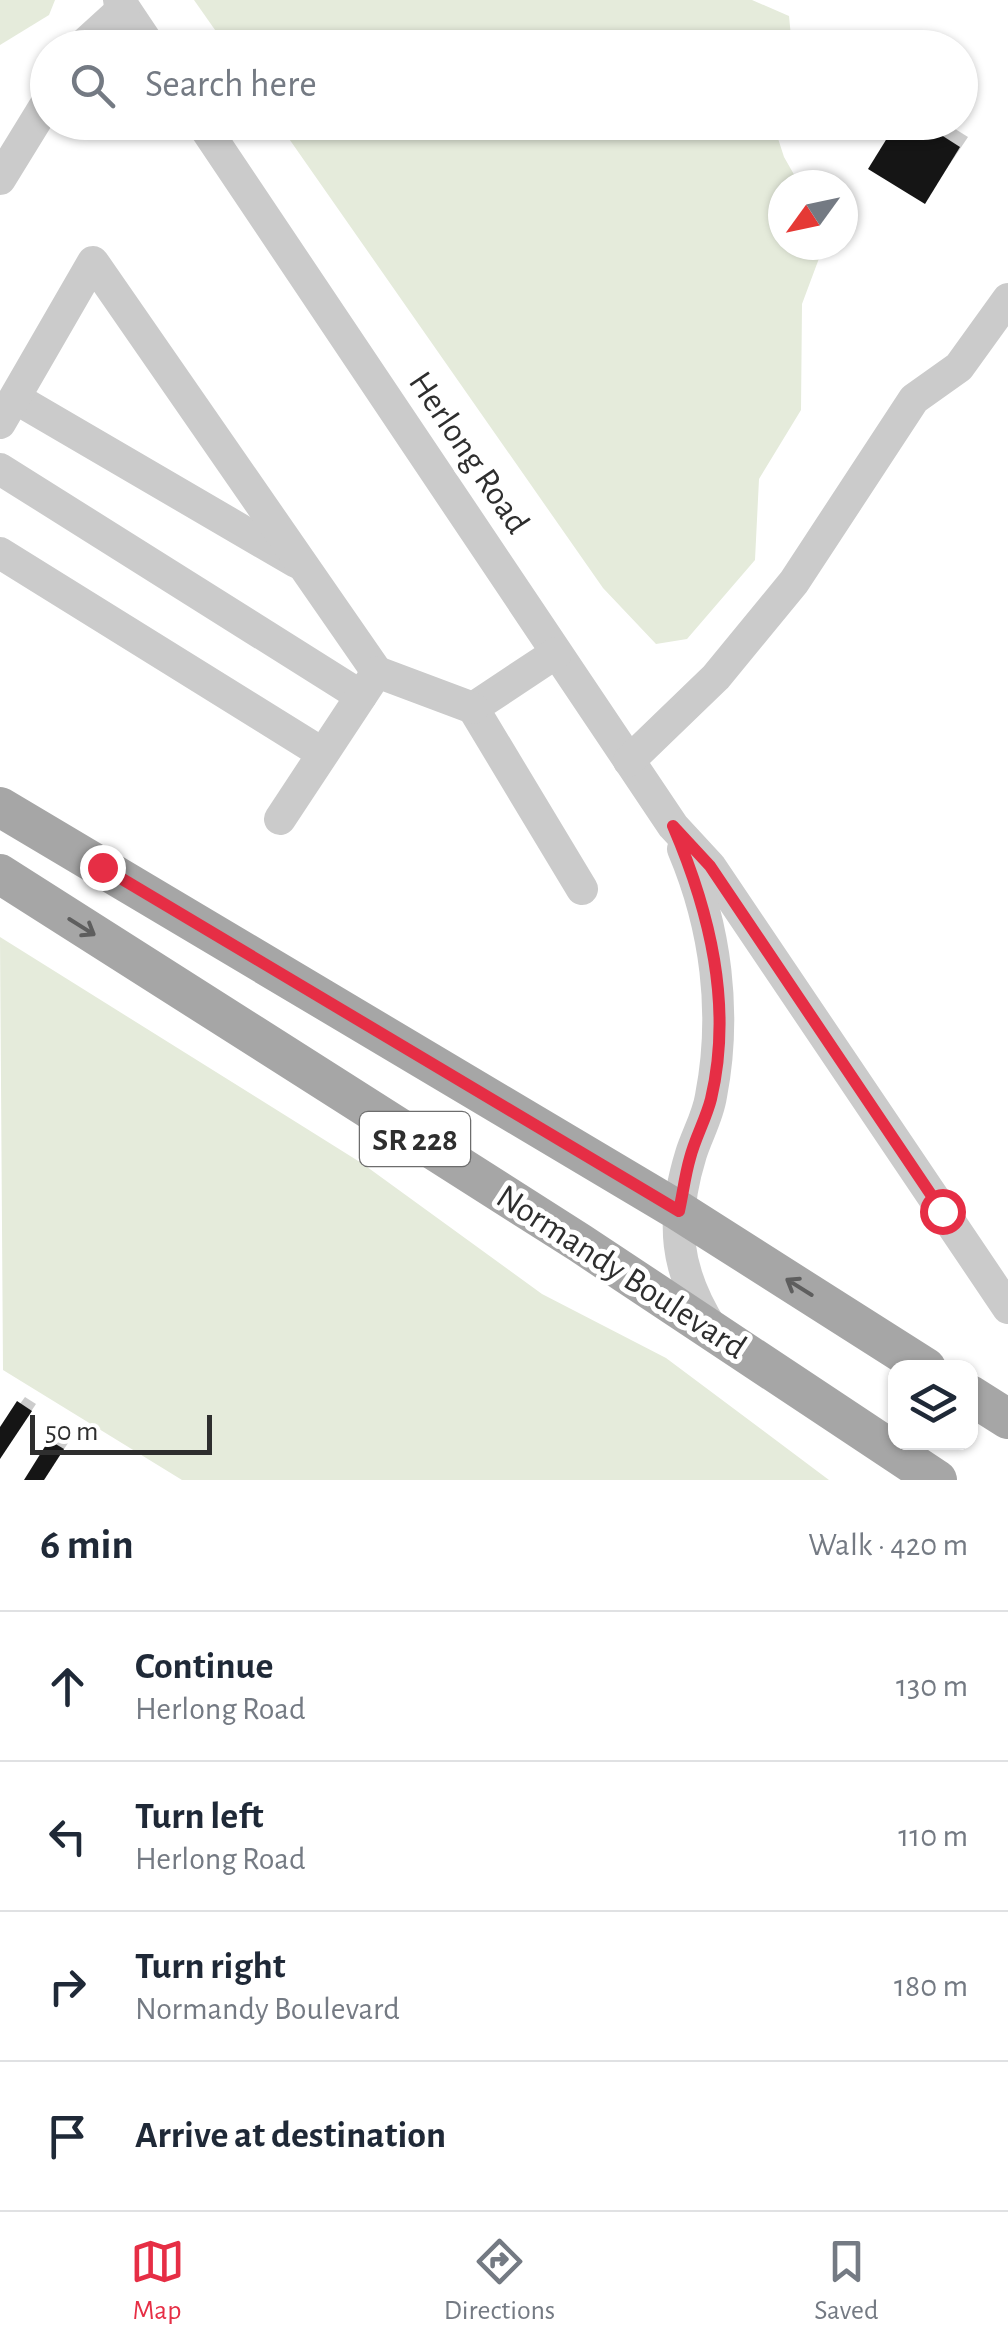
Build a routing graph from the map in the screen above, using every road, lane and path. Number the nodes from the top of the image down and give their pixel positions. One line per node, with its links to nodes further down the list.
1 (121, 4): 2 (street); 3 (street)
2 (97, 30)
3 (138, 30)
4 (30, 130): 6 (street)
5 (213, 140): 12 (street, Herlong Road)
6 (0, 179)
7 (1008, 299): 16 (street)
8 (8, 410): 11 (street); 11 (street)
9 (0, 469): 13 (street)
10 (0, 552): 15 (street)
11 (304, 567): 13 (street)
12 (556, 653): 14 (street); 16 (street, Herlong Road)
13 (369, 684): 14 (street); 15 (street)
14 (473, 708): 21 (street)
15 (322, 753): 18 (street)
16 (629, 761): 19 (street, Herlong Road)
17 (0, 806): 22 (main road, SR 228)
18 (280, 819)
19 (673, 826): 22 (street, Herlong Road); 23 (street, Herlong Road)
20 (0, 874): 24 (main road, Normandy Boulevard / SR 228, one-way to 24)
21 (582, 888)
22 (679, 1211): 24 (street, Herlong Road); 25 (main road, SR 228, one-way to 22)
23 (1008, 1308)
24 (712, 1329): 28 (main road, Normandy Boulevard / SR 228)
25 (913, 1360)
26 (978, 1401): 27 (main road)
27 (1008, 1419)
28 (937, 1480)

